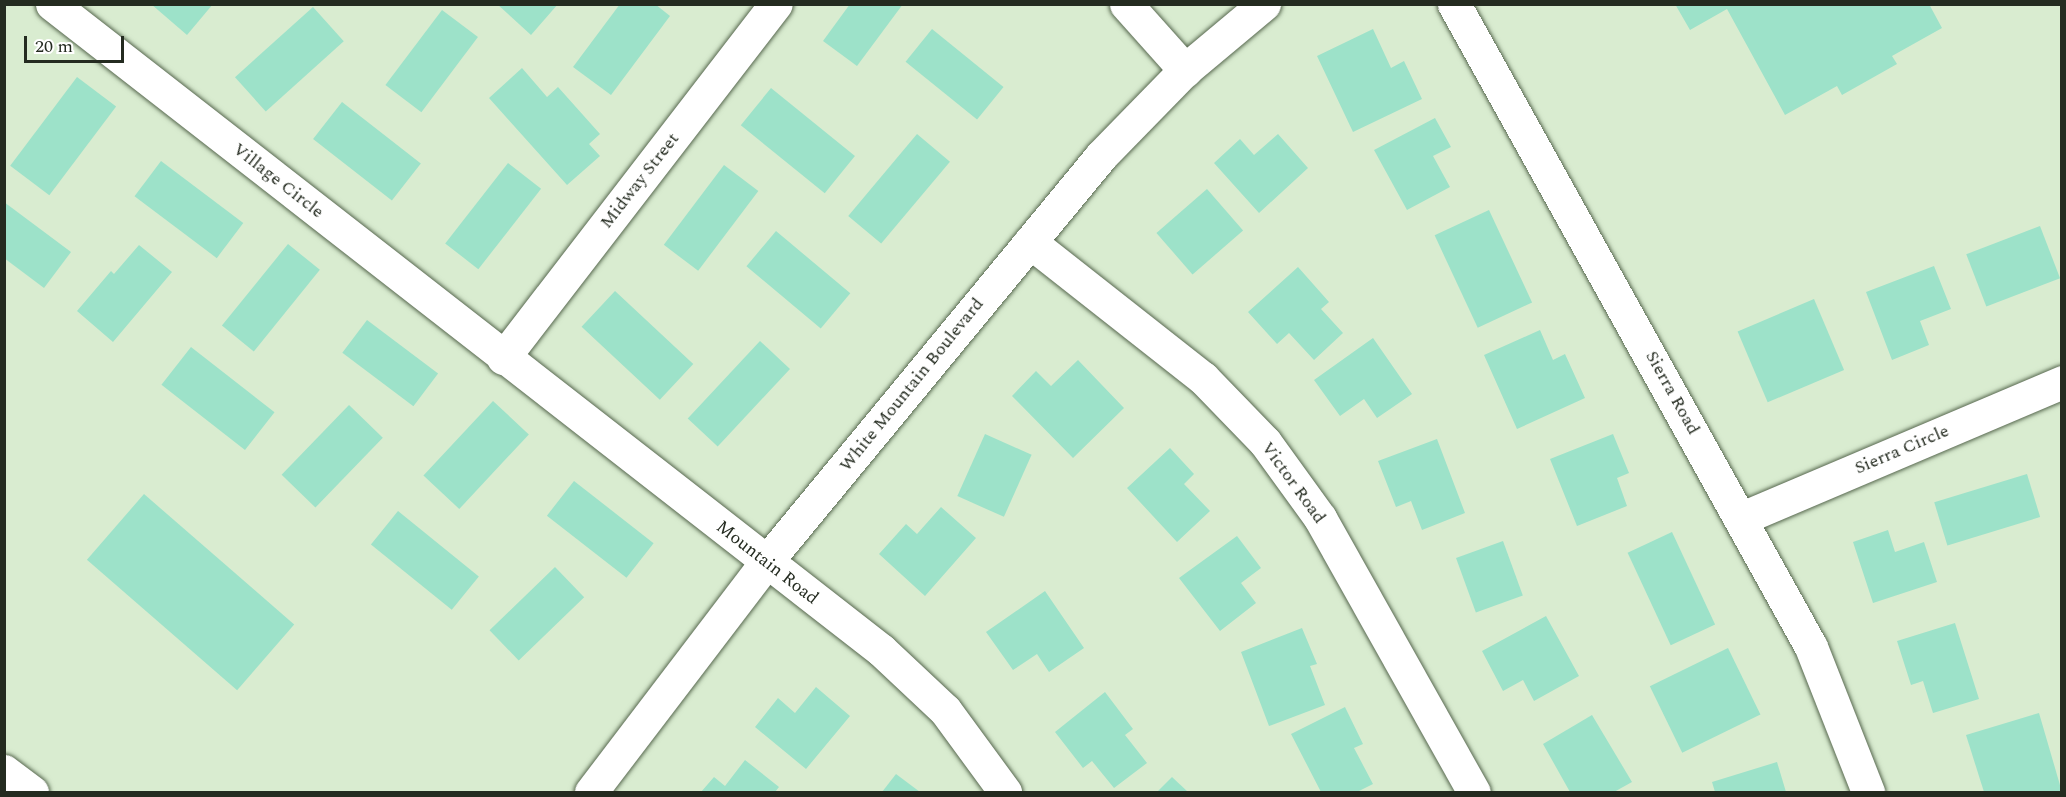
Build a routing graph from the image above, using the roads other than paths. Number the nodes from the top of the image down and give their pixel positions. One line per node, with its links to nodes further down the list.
1 (52, 4): 8 (street, Village Circle)
2 (776, 4): 8 (street, Midway Street)
3 (1126, 4): 6 (street)
4 (1264, 4): 6 (street, White Mountain Boulevard)
5 (1454, 4): 10 (street, Sierra Road)
6 (1185, 70): 7 (street, White Mountain Boulevard)
7 (1030, 242): 11 (street, White Mountain Boulevard); 16 (street, Victor Road)
8 (503, 358): 11 (street, Mountain Road)
9 (2061, 382): 10 (street, Sierra Circle)
10 (1742, 518): 17 (street, Sierra Road)
11 (766, 562): 14 (street, White Mountain Boulevard); 15 (street, Mountain Road)
12 (4, 771): 13 (street)
13 (32, 792)
14 (591, 792)
15 (1005, 792)
16 (1474, 792)
17 (1868, 792)

